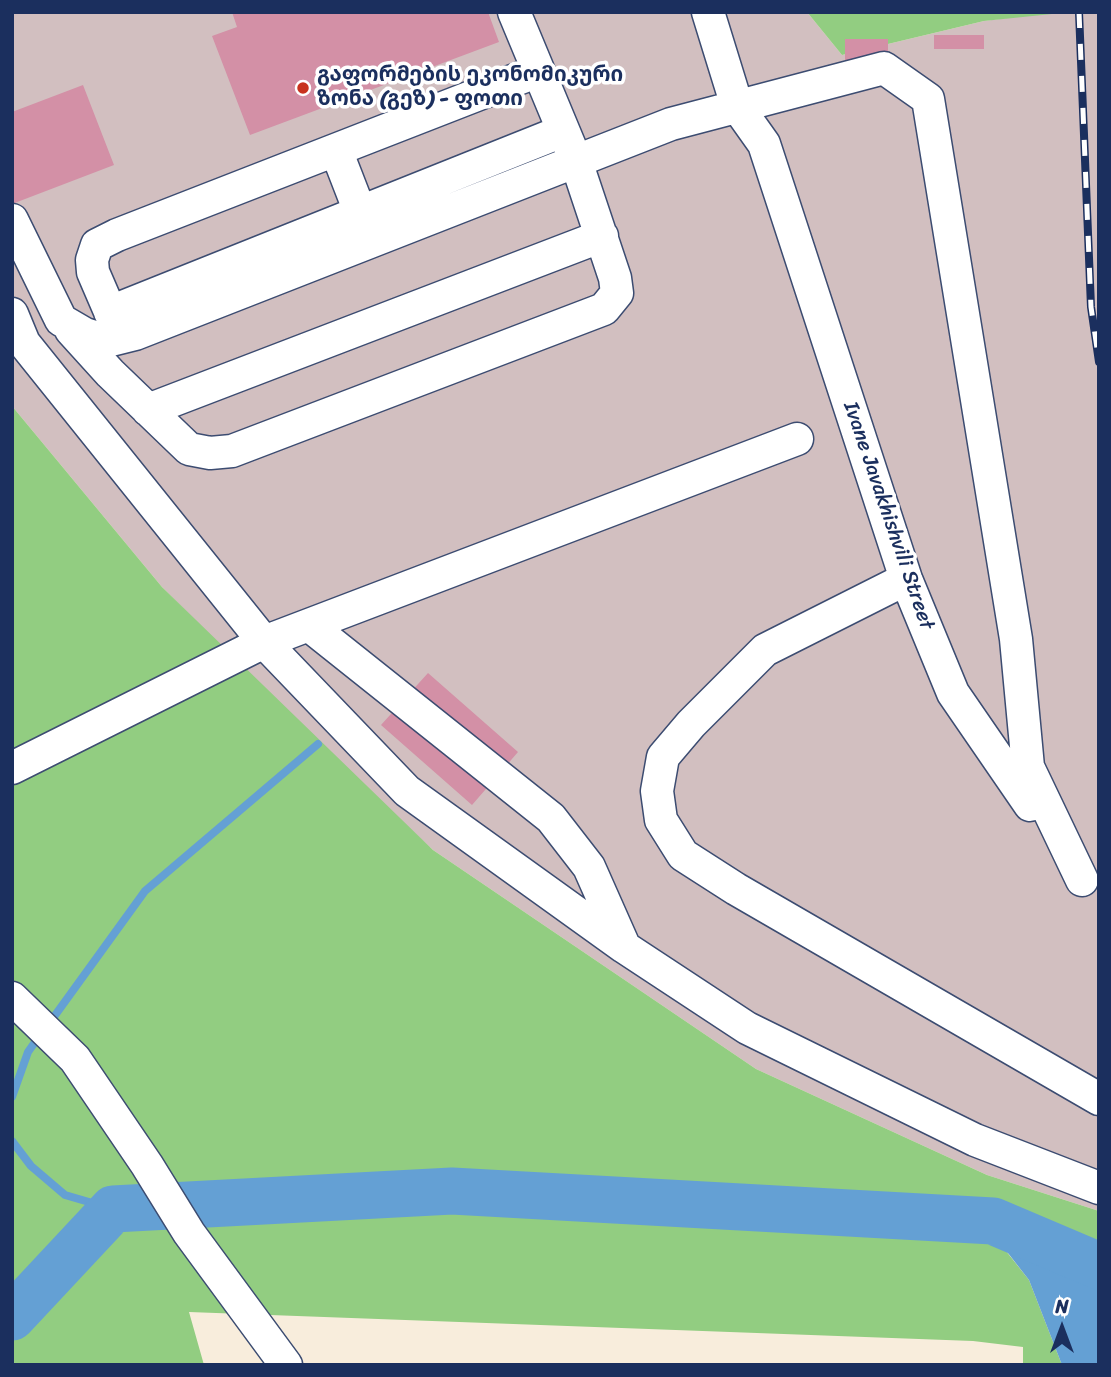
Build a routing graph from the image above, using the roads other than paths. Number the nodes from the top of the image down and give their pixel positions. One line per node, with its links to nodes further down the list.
1 (514, 12): 3 (street)
2 (708, 12): 4 (street, Ivane Javakhishvili Street)
3 (538, 71): 5 (street); 6 (street)
4 (737, 106): 7 (street); 16 (street, Ivane Javakhishvili Street); 20 (street)
5 (563, 131): 7 (street); 8 (street)
6 (336, 150): 8 (street); 13 (street)
7 (576, 161): 10 (street); 13 (street)
8 (360, 212): 13 (street)
9 (12, 220): 12 (street)
10 (601, 236): 14 (street); 14 (street)
11 (12, 314): 18 (street)
12 (61, 320): 13 (street); 14 (street)
13 (115, 325)
14 (148, 410)
15 (797, 439): 17 (street)
16 (906, 579): 20 (street, Ivane Javakhishvili Street); 23 (street)
17 (310, 626): 18 (street); 21 (street)
18 (264, 642): 19 (street); 21 (street)
19 (12, 768)
20 (1090, 887)
21 (624, 947): 24 (street)
22 (19, 1004): 25 (street)
23 (1099, 1099)
24 (1099, 1188)
25 (286, 1365)

